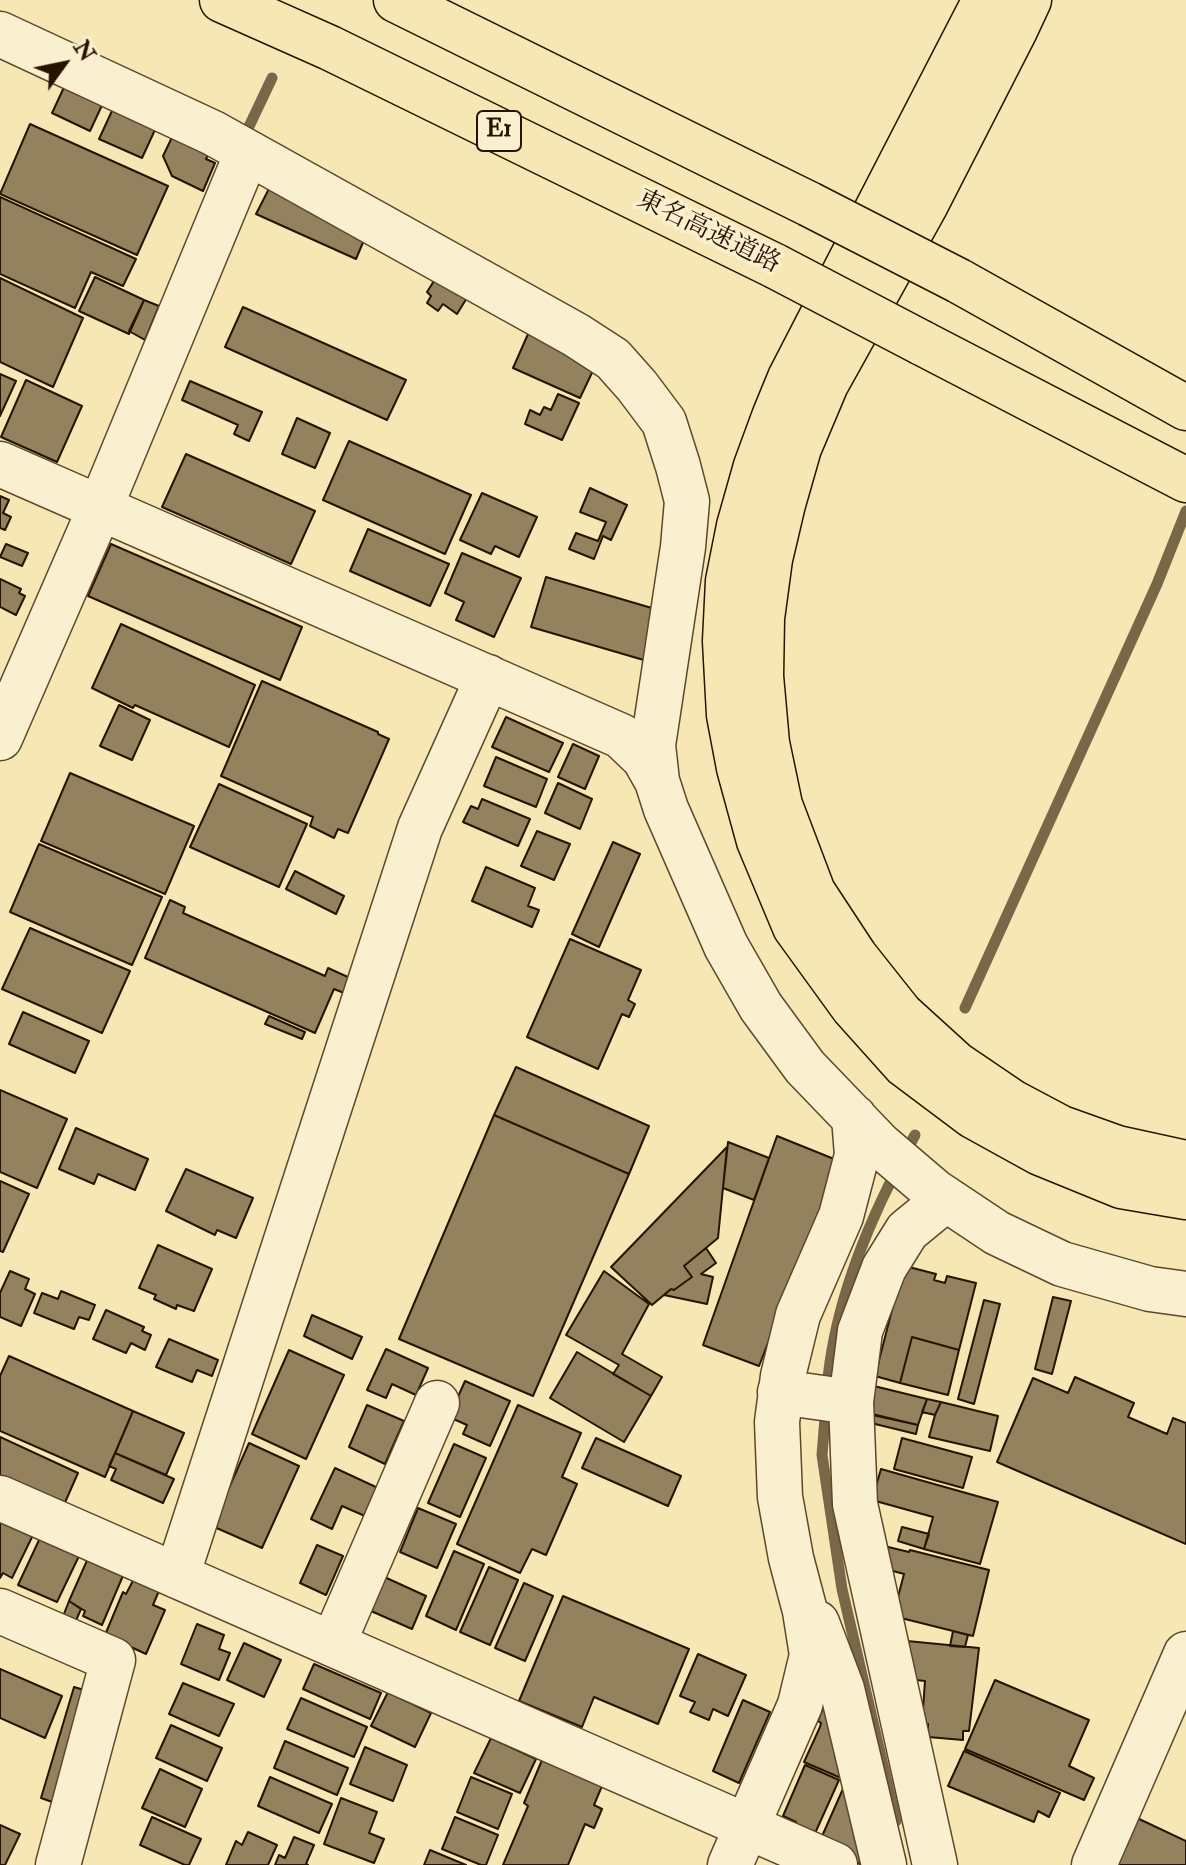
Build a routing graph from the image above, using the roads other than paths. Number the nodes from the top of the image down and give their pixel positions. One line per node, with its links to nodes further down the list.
1 (222, 0): 9 (highway, 東名高速道路 / E1, bridge)
2 (396, 0): 7 (highway, bridge)
3 (985, 0): 17 (highway)
4 (1029, 0): 15 (highway)
5 (0, 34): 6 (street)
6 (247, 153): 10 (street); 13 (street)
7 (1186, 408)
8 (0, 464): 10 (street)
9 (1185, 480)
10 (100, 508): 11 (street); 12 (street)
11 (488, 677): 13 (street); 26 (street)
12 (0, 738)
13 (657, 781): 14 (street)
14 (867, 1131): 16 (street); 19 (street)
15 (1186, 1163)
16 (940, 1195): 18 (street); 20 (street)
17 (1186, 1197)
18 (1186, 1294)
19 (798, 1315): 20 (street); 21 (street)
20 (860, 1331): 22 (street)
21 (780, 1392): 22 (street); 25 (street)
22 (851, 1402): 34 (street)
23 (437, 1403): 28 (street)
24 (0, 1498): 26 (street)
25 (791, 1558): 30 (street); 33 (street)
26 (177, 1576): 28 (street)
27 (0, 1611): 31 (street)
28 (333, 1644): 30 (street)
29 (1186, 1654): 35 (street)
30 (738, 1846): 32 (street)
31 (58, 1865)
32 (835, 1865)
33 (884, 1865)
34 (935, 1865)
35 (1094, 1865)

